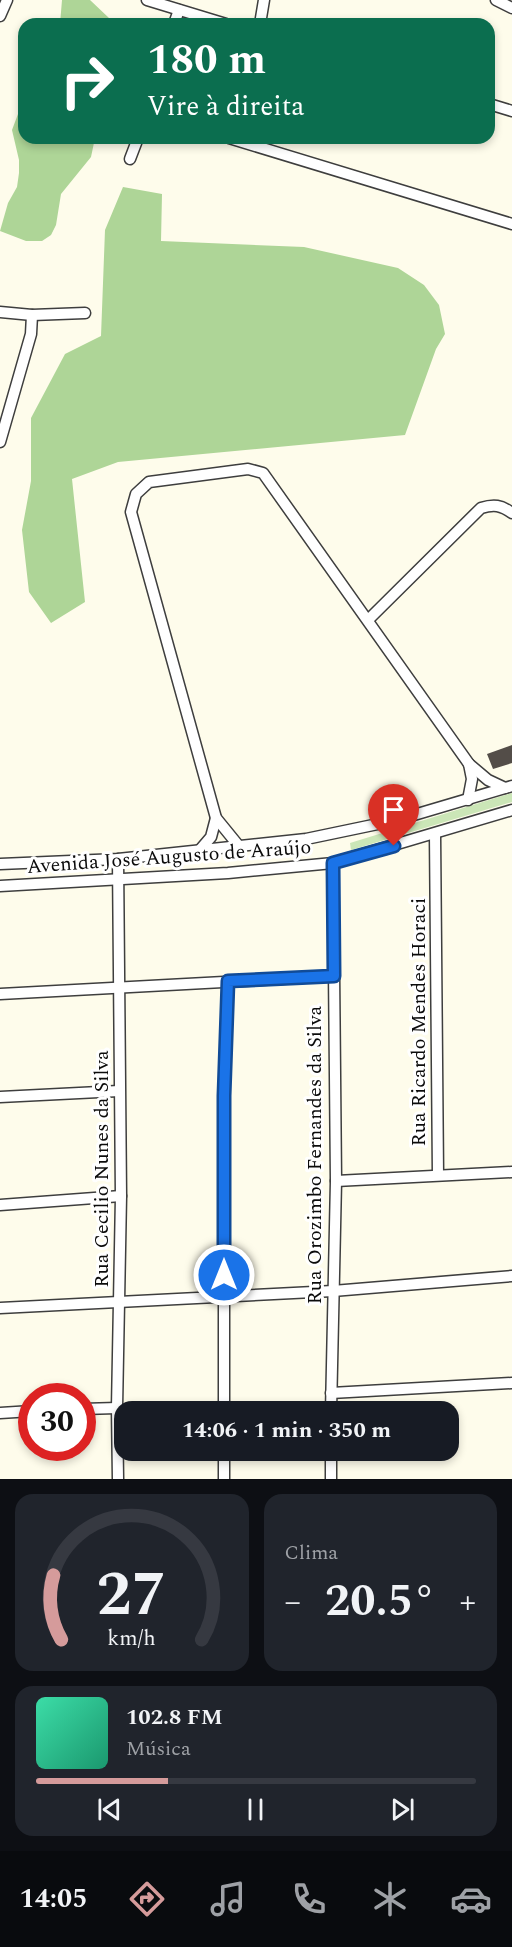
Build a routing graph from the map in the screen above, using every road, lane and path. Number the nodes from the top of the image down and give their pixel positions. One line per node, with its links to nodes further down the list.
1 (7, 0): 7 (street)
2 (147, 0): 6 (street)
3 (264, 0): 10 (street)
4 (496, 0): 5 (street)
5 (512, 8)
6 (179, 10): 8 (street); 9 (street)
7 (0, 16)
8 (176, 18)
9 (206, 18)
10 (261, 18)
11 (495, 106): 12 (street)
12 (512, 111)
13 (136, 144): 15 (street)
14 (249, 144): 16 (street)
15 (130, 159)
16 (512, 224)
17 (0, 312): 19 (street)
18 (85, 313): 19 (street)
19 (32, 315): 20 (street)
20 (0, 442)
21 (512, 513): 22 (street)
22 (368, 620): 23 (street); 27 (street)
23 (469, 764): 24 (street); 25 (street)
24 (508, 787): 25 (street, Avenida José Augusto de Araújo)
25 (468, 800): 29 (street, Avenida José Augusto de Araújo)
26 (512, 810): 28 (street, Avenida José Augusto de Araújo)
27 (216, 818): 29 (street); 30 (street)
28 (435, 834): 32 (street, Avenida José Augusto de Araújo); 43 (street, Rua Ricardo Mendes Horaci)
29 (238, 845): 30 (street, Avenida José Augusto de Araújo)
30 (202, 849): 31 (street, Avenida José Augusto de Araújo)
31 (118, 861): 33 (street, Avenida José Augusto de Araújo); 34 (street, Rua Cecilio Nunes da Silva)
32 (333, 863): 34 (street, Avenida José Augusto de Araújo); 36 (street, Rua Orozimbo Fernandes da Silva)
33 (0, 864)
34 (118, 879): 35 (street, Avenida José Augusto de Araújo); 38 (street, Rua Cecilio Nunes da Silva)
35 (0, 886)
36 (334, 976): 37 (street); 44 (street, Rua Orozimbo Fernandes da Silva)
37 (228, 981): 38 (street); 49 (street)
38 (121, 987): 39 (street); 40 (street, Rua Cecilio Nunes da Silva)
39 (0, 994)
40 (119, 1091): 41 (street); 45 (street, Rua Cecilio Nunes da Silva)
41 (0, 1097)
42 (512, 1172): 43 (street)
43 (438, 1175): 44 (street)
44 (336, 1181): 48 (street, Rua Orozimbo Fernandes da Silva)
45 (121, 1196): 46 (street); 50 (street, Rua Cecilio Nunes da Silva)
46 (0, 1205)
47 (512, 1276): 48 (street)
48 (333, 1292): 49 (street); 53 (street, Rua Orozimbo Fernandes da Silva)
49 (224, 1298): 50 (street); 55 (street)
50 (120, 1303): 51 (street); 54 (street, Rua Cecilio Nunes da Silva)
51 (0, 1308)
52 (512, 1383): 53 (street)
53 (331, 1393): 56 (street, Rua Orozimbo Fernandes da Silva)
54 (117, 1401)
55 (224, 1401)
56 (331, 1401)
57 (114, 1408): 58 (street)
58 (96, 1409)
59 (18, 1412): 60 (street)
60 (0, 1413)
61 (118, 1461): 64 (street, Rua Cecilio Nunes da Silva)
62 (224, 1461): 65 (street)
63 (331, 1461): 66 (street)
64 (118, 1479)
65 (224, 1479)
66 (331, 1479)

